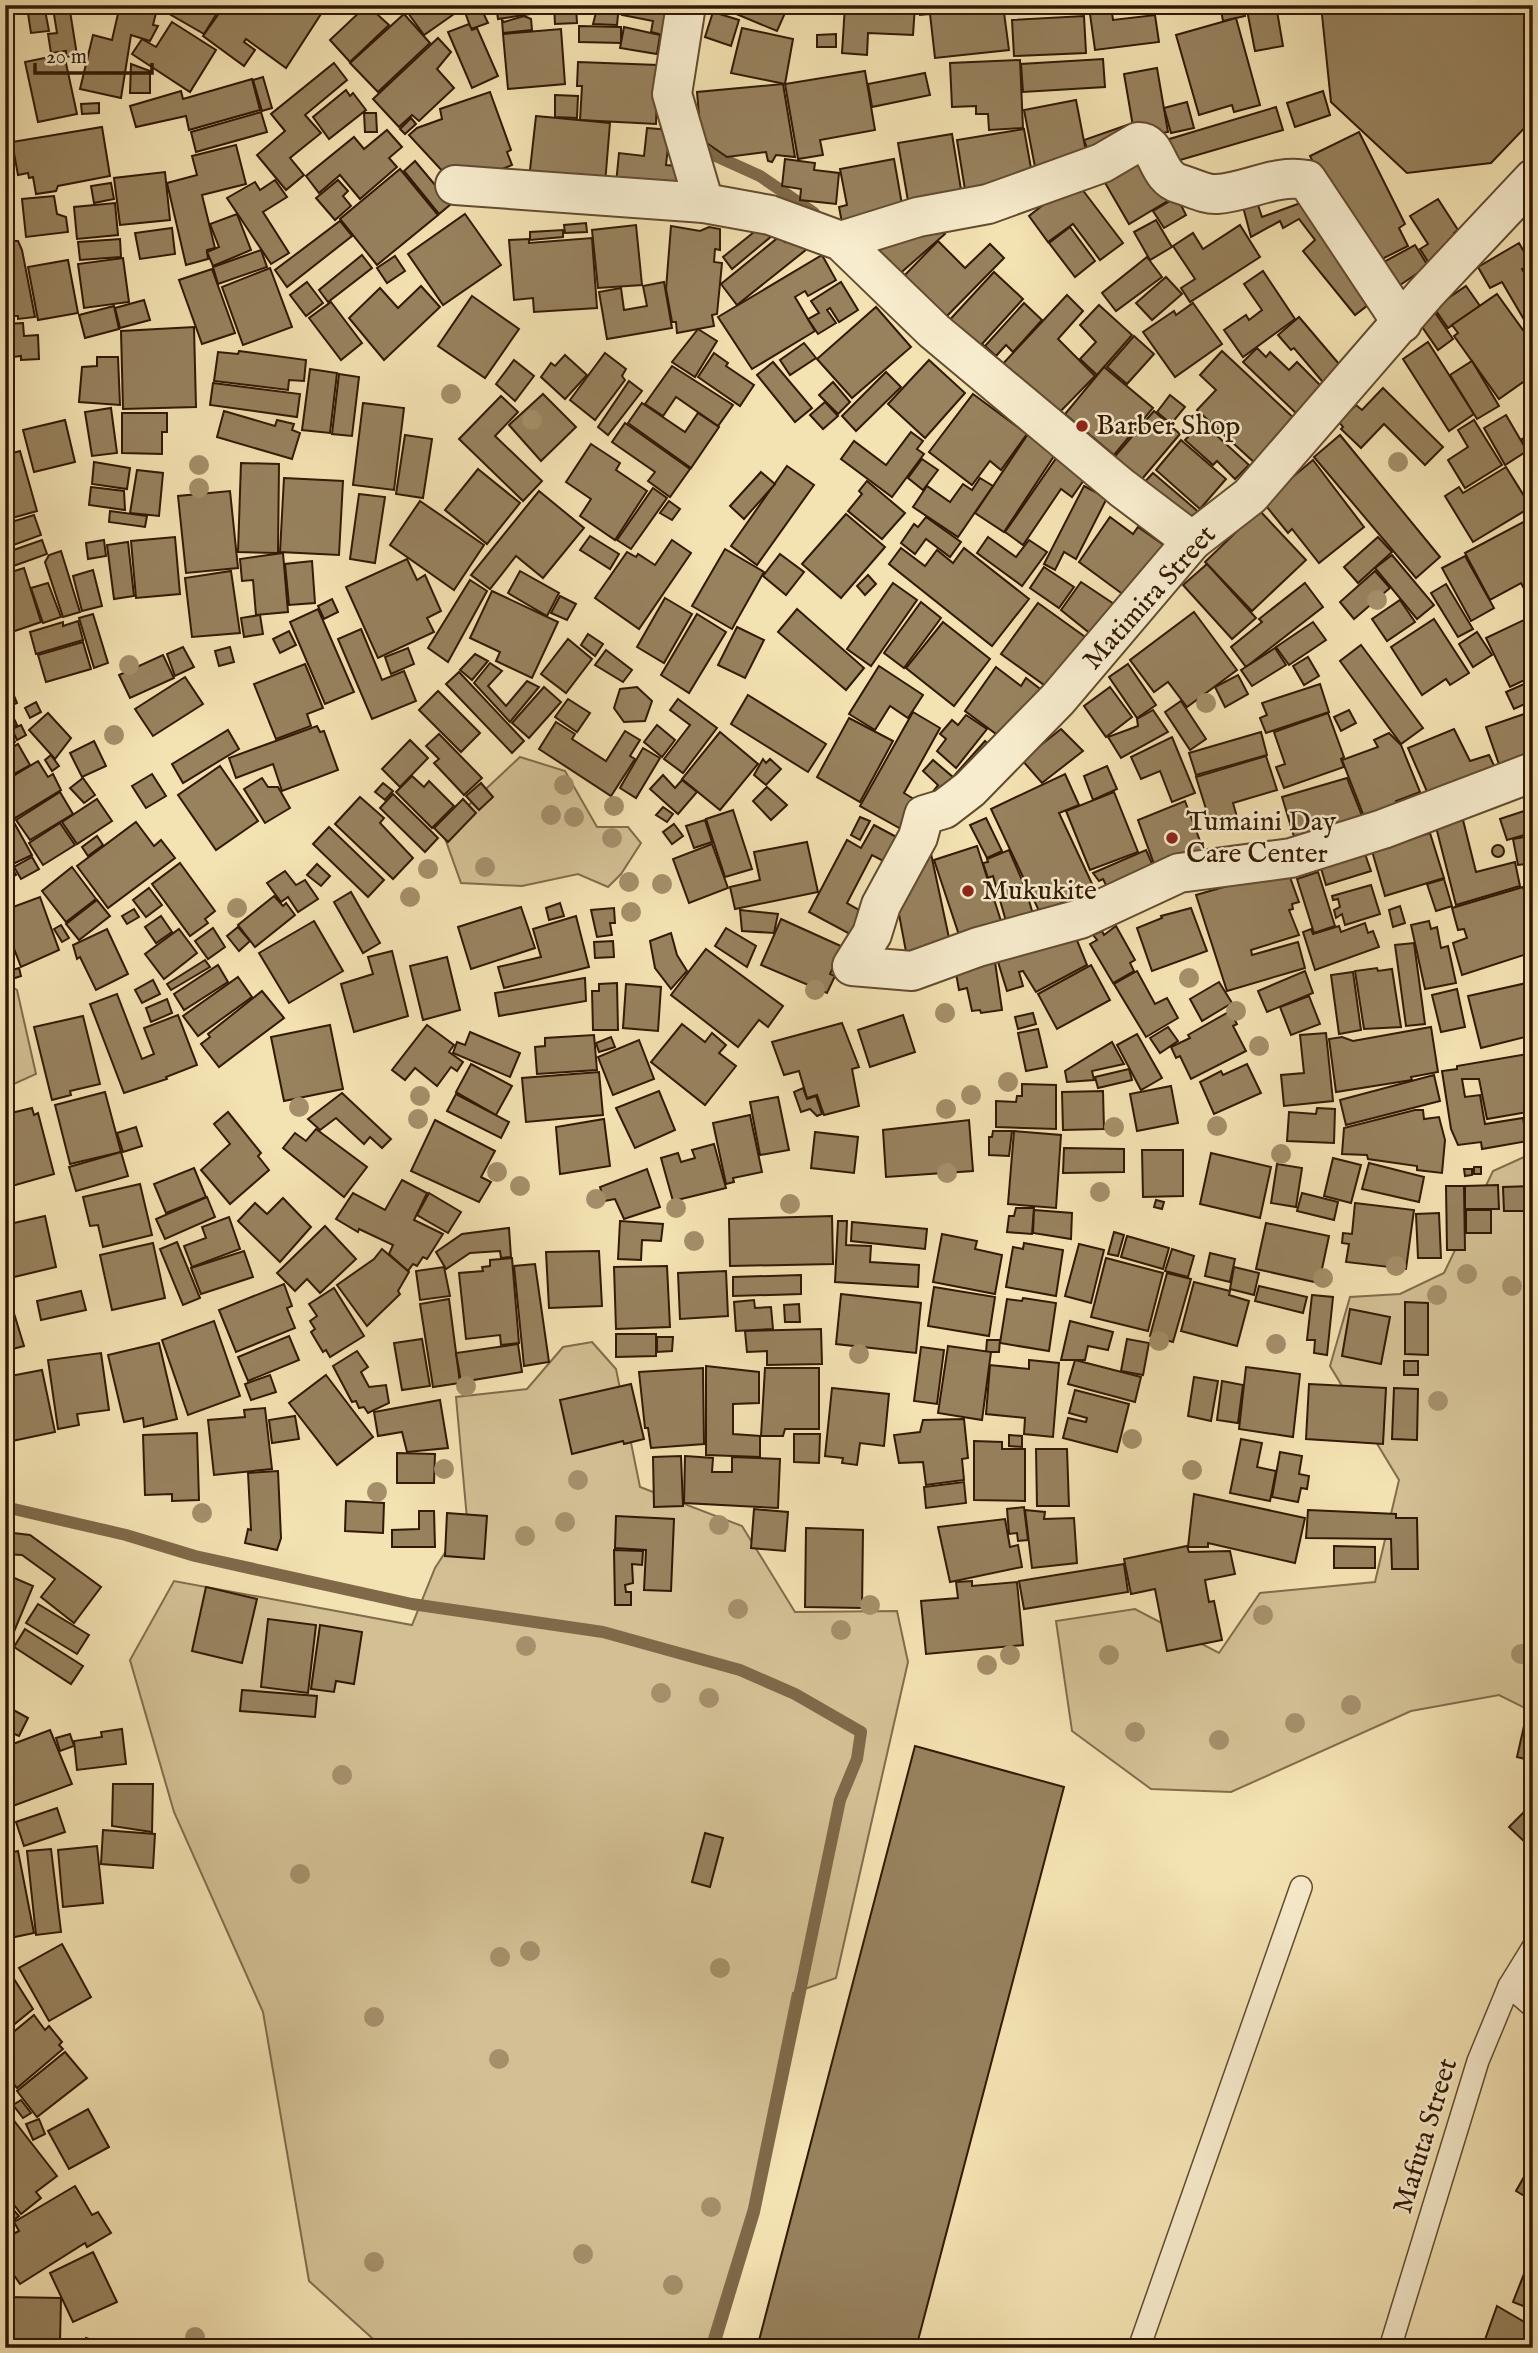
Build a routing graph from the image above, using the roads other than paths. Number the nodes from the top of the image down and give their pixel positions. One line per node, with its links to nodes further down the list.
1 (686, 5): 4 (street)
2 (1533, 179): 6 (street, Matimira Street)
3 (455, 185): 4 (street)
4 (704, 203): 5 (street)
5 (841, 241): 6 (street); 7 (street)
6 (1402, 323): 7 (street, Matimira Street)
7 (1192, 541): 8 (street, Matimira Street)
8 (1533, 772)
9 (1301, 1887): 13 (lane)
10 (1533, 1947): 11 (lane, Mafuta Street)
11 (1509, 1986): 12 (lane); 14 (lane, Mafuta Street)
12 (1533, 2007)
13 (1139, 2348)
14 (1390, 2348)

